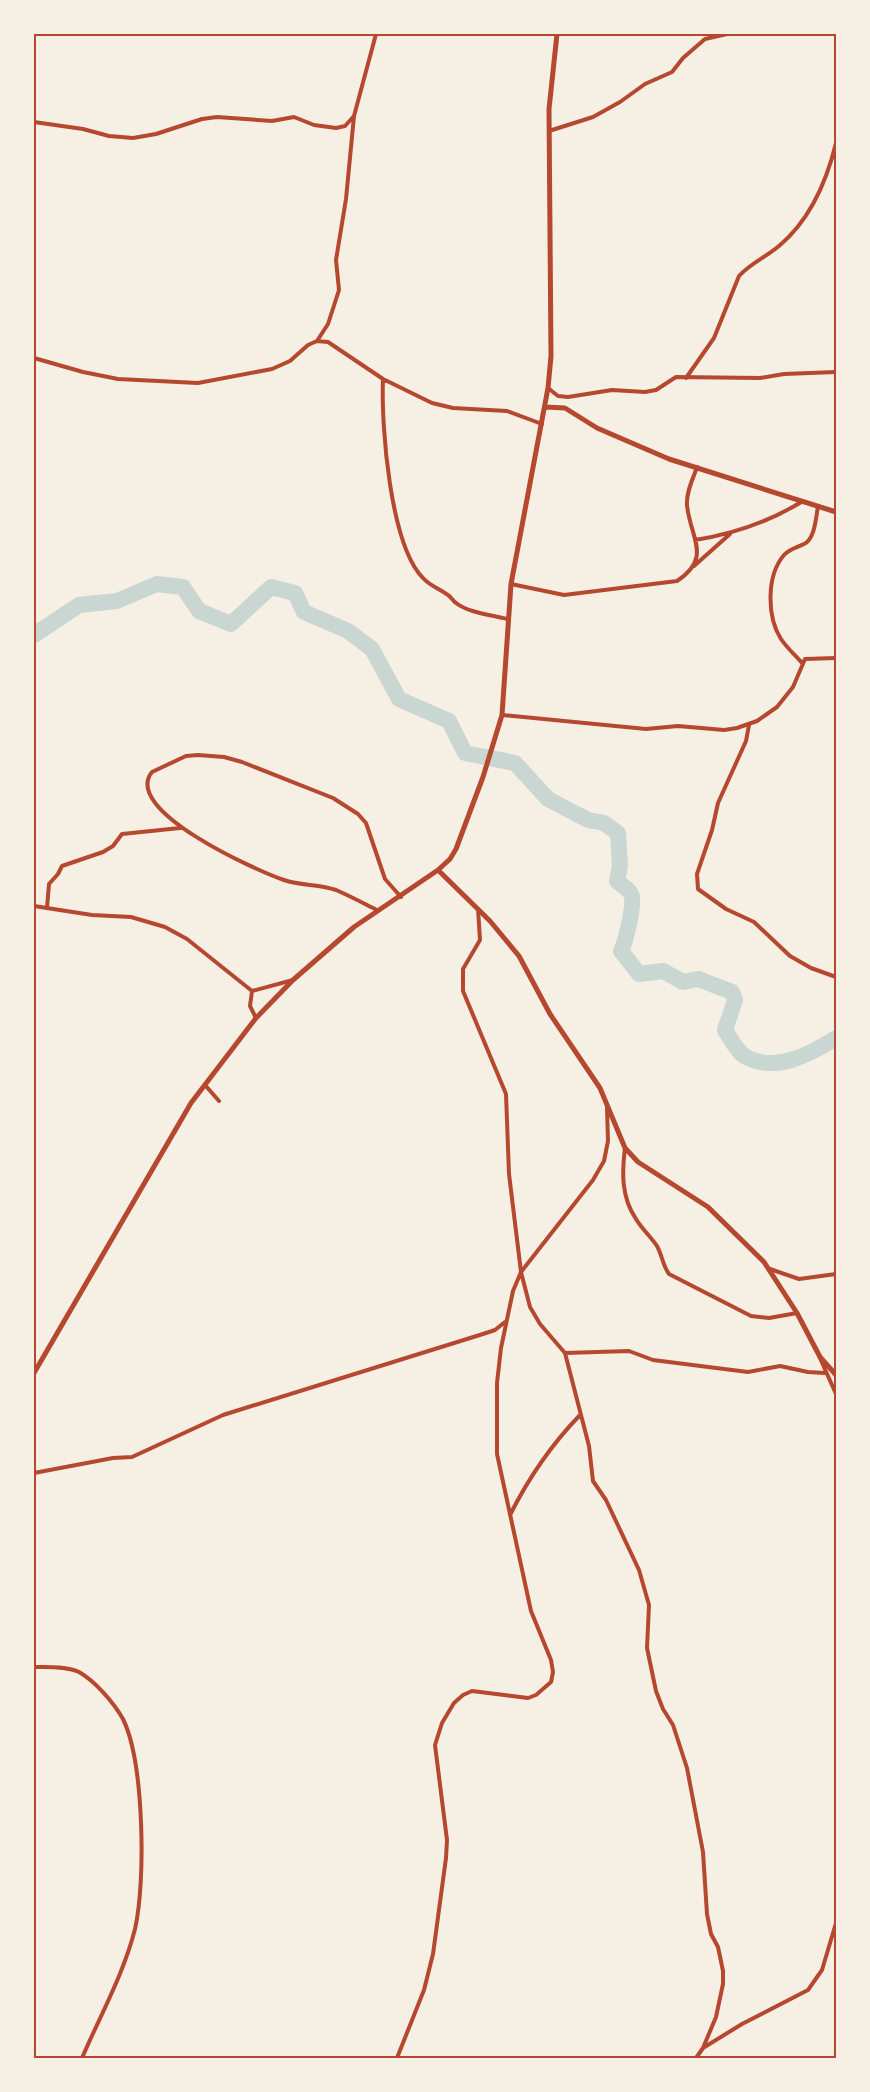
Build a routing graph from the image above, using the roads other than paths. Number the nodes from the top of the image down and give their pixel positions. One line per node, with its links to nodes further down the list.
1 (376, 34): 6 (street)
2 (557, 34): 8 (street)
3 (706, 34): 5 (street)
4 (727, 34): 5 (street)
5 (705, 39): 8 (street)
6 (354, 116): 7 (street); 10 (street)
7 (34, 122)
8 (549, 131): 15 (street)
9 (836, 143): 13 (street)
10 (317, 341): 11 (street); 14 (street)
11 (34, 358)
12 (836, 372): 13 (street)
13 (686, 378): 15 (street)
14 (383, 379): 17 (street); 27 (street)
15 (548, 388): 16 (street)
16 (545, 407): 17 (street); 18 (street)
17 (542, 424): 26 (street)
18 (697, 467): 19 (street); 24 (street)
19 (804, 501): 20 (street); 23 (street)
20 (819, 505): 21 (street); 29 (street)
21 (834, 511): 22 (street)
22 (836, 517)
23 (731, 534): 24 (street); 25 (street)
24 (695, 540): 25 (street)
25 (694, 566): 26 (street)
26 (511, 584): 27 (street)
27 (507, 619): 30 (street)
28 (836, 658): 29 (street)
29 (802, 662): 31 (street)
30 (502, 715): 31 (street); 33 (street)
31 (749, 725): 39 (street)
32 (180, 828): 34 (street); 36 (street); 38 (street)
33 (438, 870): 34 (street); 37 (street)
34 (401, 897): 38 (street)
35 (34, 906): 36 (street)
36 (47, 908): 41 (street)
37 (478, 908): 45 (street); 48 (street)
38 (377, 910): 40 (street)
39 (836, 977)
40 (293, 980): 41 (street); 42 (street)
41 (252, 991): 42 (street)
42 (256, 1018): 43 (street)
43 (205, 1085): 44 (street); 54 (street)
44 (219, 1101)
45 (607, 1106): 46 (street); 48 (street)
46 (625, 1148): 47 (street); 50 (street)
47 (770, 1270): 49 (street); 50 (street)
48 (521, 1272): 51 (street); 52 (street)
49 (836, 1274)
50 (797, 1313): 53 (street)
51 (506, 1321): 59 (street); 60 (street)
52 (565, 1353): 55 (street); 58 (street)
53 (820, 1357): 55 (street); 56 (street)
54 (34, 1373)
55 (825, 1373): 57 (street)
56 (836, 1375)
57 (836, 1394)
58 (580, 1415): 60 (street); 63 (street)
59 (34, 1473)
60 (510, 1515): 65 (street)
61 (34, 1667): 64 (street)
62 (836, 1923): 63 (street)
63 (702, 2048): 66 (street)
64 (82, 2058)
65 (397, 2058)
66 (696, 2058)

